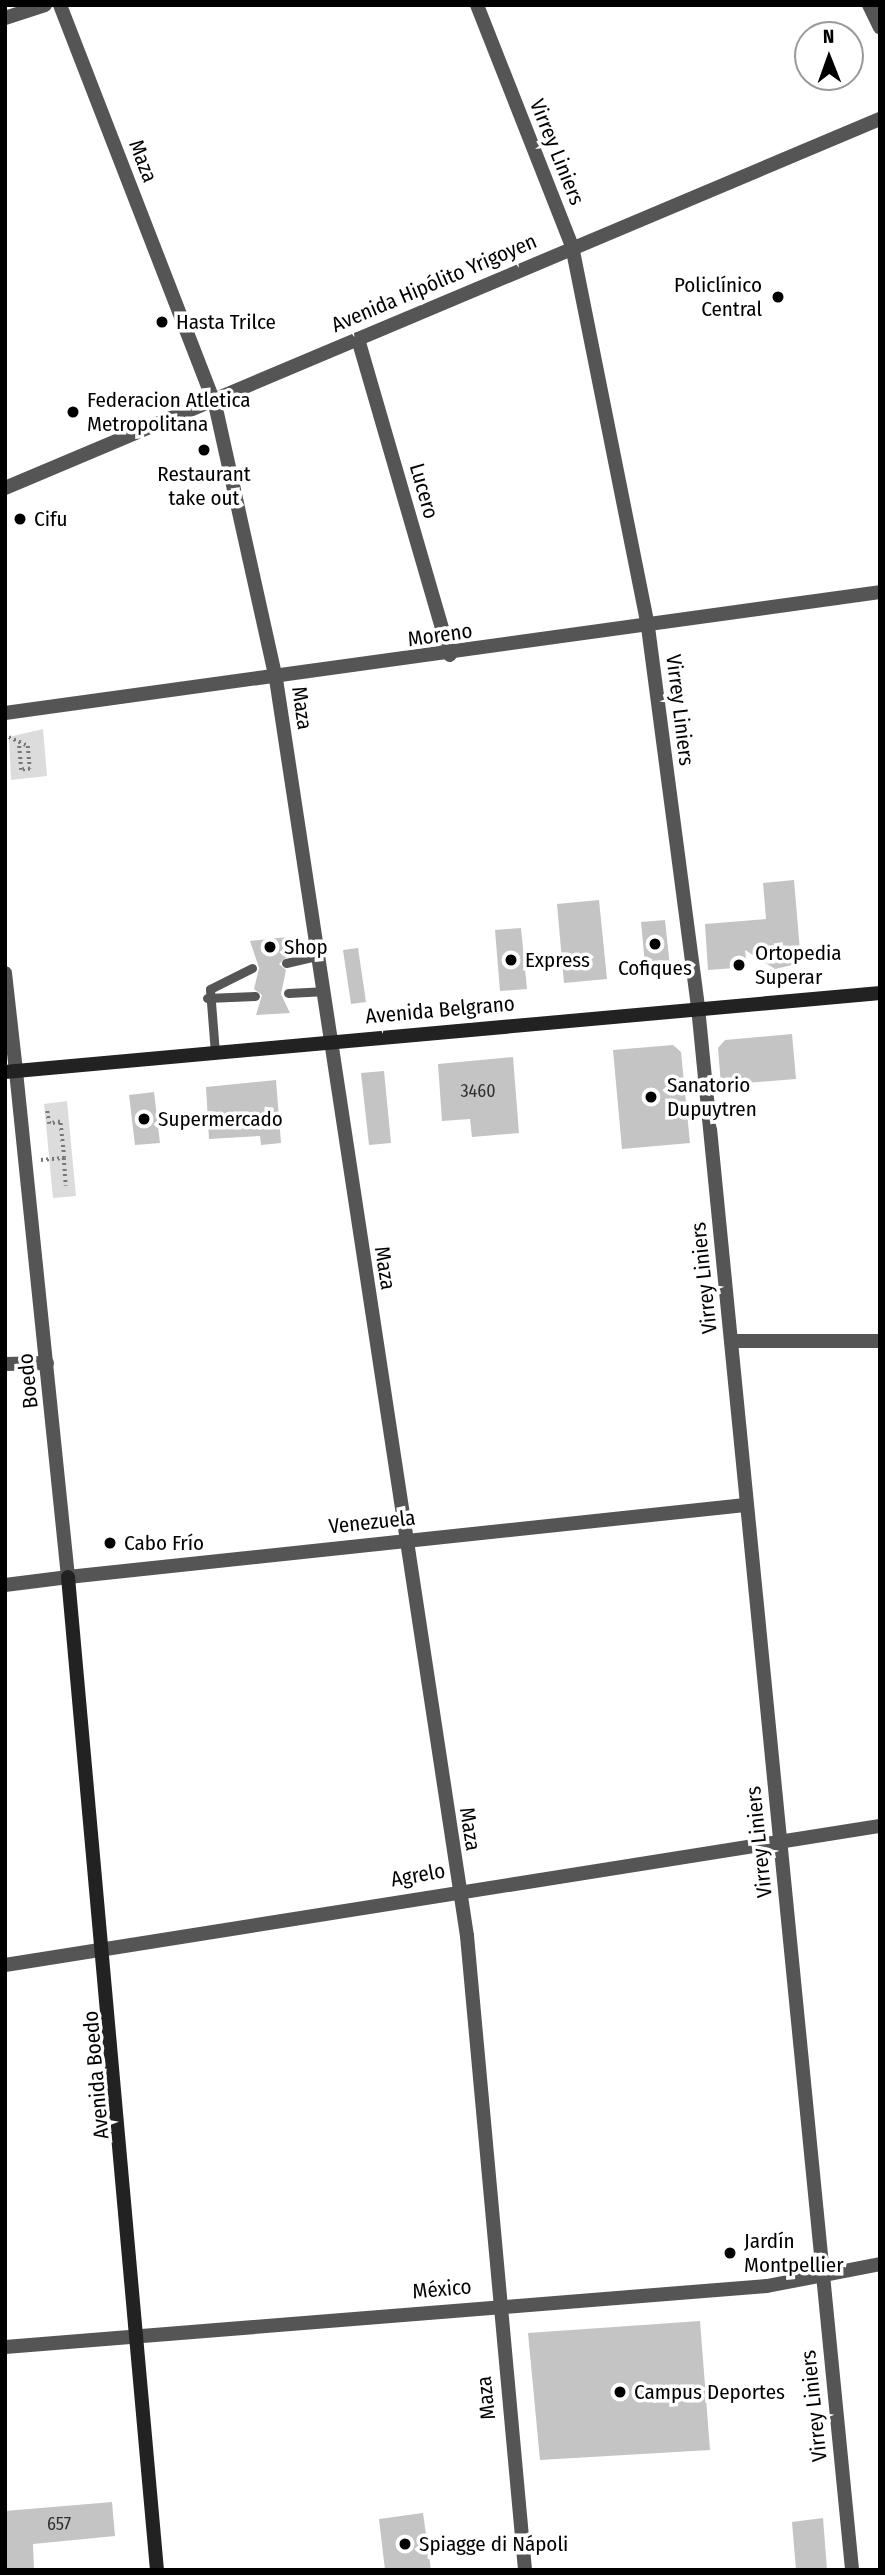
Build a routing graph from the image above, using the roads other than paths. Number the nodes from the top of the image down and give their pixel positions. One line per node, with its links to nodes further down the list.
1 (45, 5): 5 (street)
2 (60, 5): 10 (street, Maza)
3 (477, 5): 8 (street, Virrey Liniers)
4 (869, 5): 6 (street)
5 (5, 18)
6 (880, 28)
7 (880, 119): 8 (street, Avenida Hipólito Yrigoyen)
8 (572, 246): 9 (street, Avenida Hipólito Yrigoyen); 13 (street, Virrey Liniers)
9 (358, 339): 10 (street, Avenida Hipólito Yrigoyen); 14 (street, Lucero)
10 (215, 404): 11 (street, Avenida Hipólito Yrigoyen); 15 (street, Maza)
11 (5, 488)
12 (880, 592): 13 (street, Moreno)
13 (648, 627): 14 (street, Moreno); 26 (street, Virrey Liniers)
14 (450, 655): 15 (street, Moreno)
15 (276, 679): 16 (street, Moreno); 17 (street, Maza)
16 (5, 713)
17 (317, 956): 18 (lane); 21 (street, Maza)
18 (286, 962)
19 (252, 968): 25 (lane)
20 (5, 973): 29 (street, Boedo)
21 (322, 991): 22 (lane); 27 (street, Maza)
22 (288, 993)
23 (880, 993): 26 (main road, Avenida Belgrano)
24 (255, 996): 25 (lane)
25 (207, 998): 28 (lane)
26 (698, 1007): 27 (main road, Avenida Belgrano); 30 (street, Virrey Liniers)
27 (329, 1041): 28 (main road, Avenida Belgrano); 35 (street, Maza)
28 (215, 1053): 29 (main road, Avenida Belgrano)
29 (10, 1072): 32 (street, Boedo)
30 (731, 1341): 31 (street); 34 (street, Virrey Liniers)
31 (880, 1341)
32 (47, 1363): 33 (street); 36 (street, Boedo)
33 (5, 1364)
34 (744, 1505): 35 (street, Venezuela); 39 (street, Virrey Liniers)
35 (404, 1539): 36 (street, Venezuela); 40 (street, Maza)
36 (68, 1577): 37 (street, Venezuela); 41 (main road, Avenida Boedo)
37 (5, 1585)
38 (880, 1826): 39 (street, Agrelo)
39 (780, 1841): 40 (street, Agrelo); 44 (street, Virrey Liniers)
40 (458, 1889): 41 (street, Agrelo); 45 (street, Maza)
41 (107, 1952): 42 (street, Agrelo); 46 (main road, Avenida Boedo)
42 (5, 1965)
43 (880, 2264): 44 (street, México)
44 (821, 2279): 45 (street, México); 50 (street, Virrey Liniers)
45 (498, 2306): 46 (street, México); 49 (street, Maza)
46 (138, 2335): 47 (street, México); 48 (main road, Avenida Boedo)
47 (5, 2347)
48 (157, 2570)
49 (525, 2570)
50 (852, 2570)

